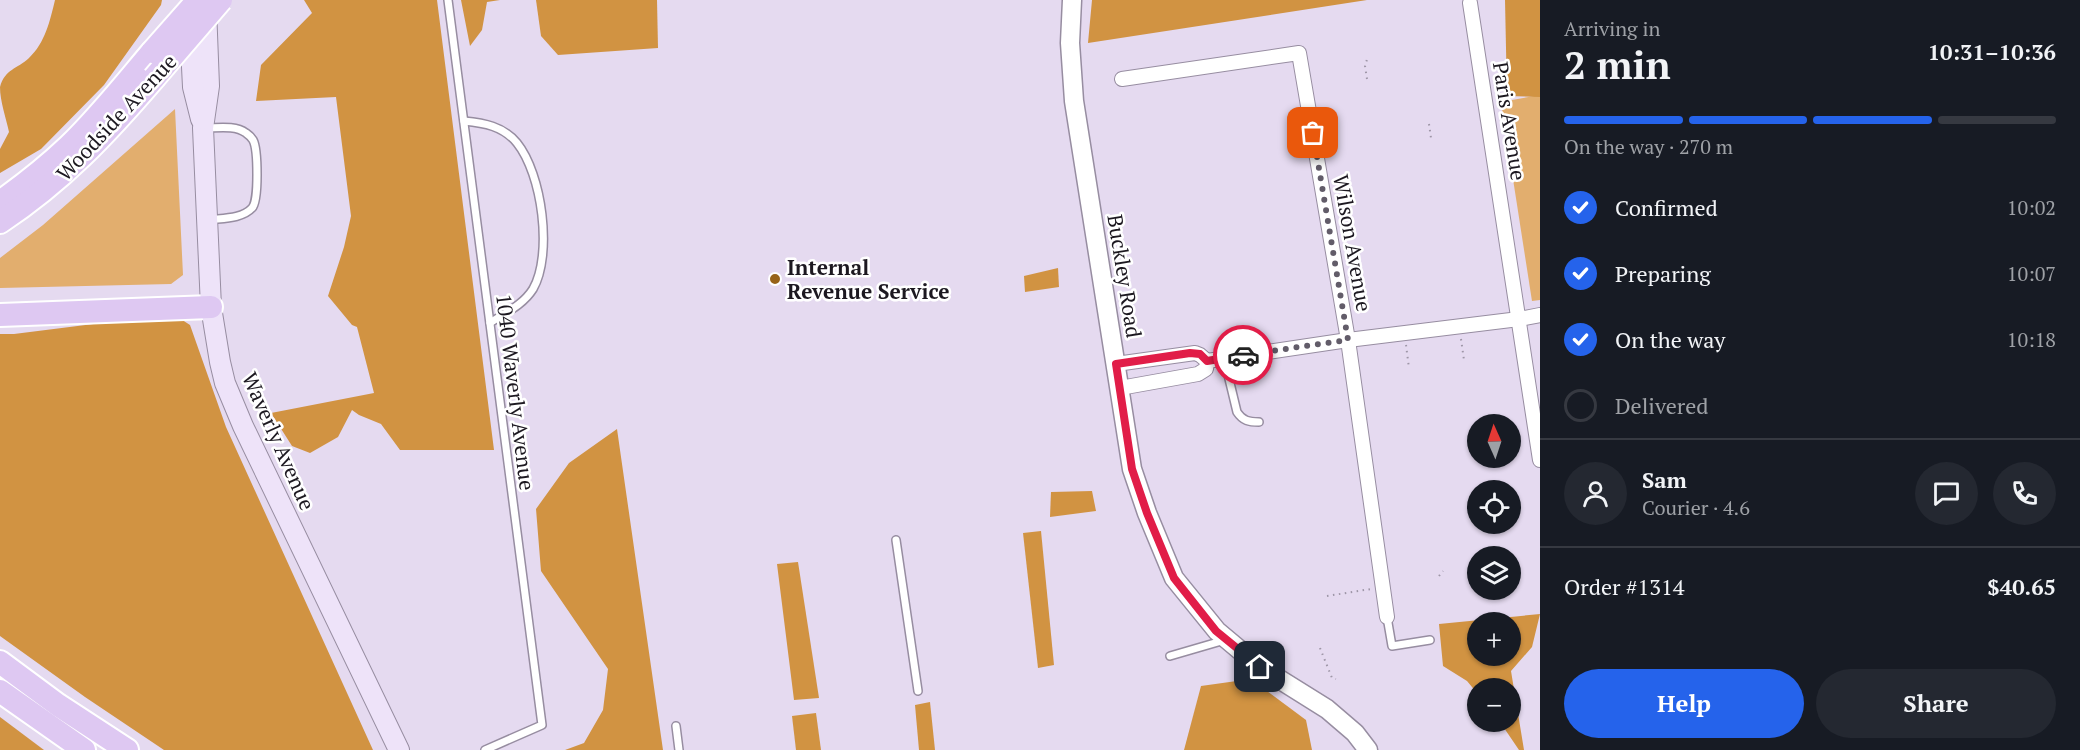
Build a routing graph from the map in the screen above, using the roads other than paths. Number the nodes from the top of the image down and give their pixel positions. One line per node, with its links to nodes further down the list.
1 (189, 0): 10 (main road, Waverly Avenue)
2 (198, 0): 11 (main road, Woodside Avenue, bridge)
3 (206, 0): 10 (main road, Waverly Avenue)
4 (221, 0): 13 (main road, Woodside Avenue, bridge)
5 (448, 0): 9 (lane, 1040 Waverly Avenue)
6 (1072, 0): 22 (street, Buckley Road)
7 (1470, 3): 17 (street, Paris Avenue)
8 (1122, 79): 19 (street, Wilson Avenue)
9 (464, 121): 18 (lane, 1040 Waverly Avenue); 18 (lane)
10 (203, 128): 12 (main road, Waverly Avenue); 12 (lane)
11 (0, 202)
12 (206, 220): 14 (main road, Waverly Avenue)
13 (0, 222)
14 (211, 307): 15 (main road); 37 (main road, Waverly Avenue)
15 (0, 315)
16 (1540, 315): 17 (street)
17 (1519, 319): 19 (street); 25 (street, Paris Avenue)
18 (490, 323): 38 (lane, 1040 Waverly Avenue)
19 (1348, 340): 20 (street); 27 (street, Wilson Avenue)
20 (1224, 358): 21 (street); 24 (lane)
21 (1207, 361): 22 (street); 23 (street)
22 (1116, 364): 23 (street, Buckley Road)
23 (1120, 388): 28 (street, Buckley Road)
24 (1259, 422)
25 (1540, 460)
26 (896, 540): 33 (lane)
27 (1387, 617): 29 (lane)
28 (1227, 639): 30 (lane); 40 (street, Buckley Road)
29 (1430, 640)
30 (1170, 656)
31 (0, 662): 36 (main road)
32 (0, 691): 35 (main road)
33 (918, 691)
34 (676, 726): 39 (lane)
35 (84, 750)
36 (127, 750)
37 (399, 750)
38 (485, 750)
39 (679, 750)
40 (1368, 750)

